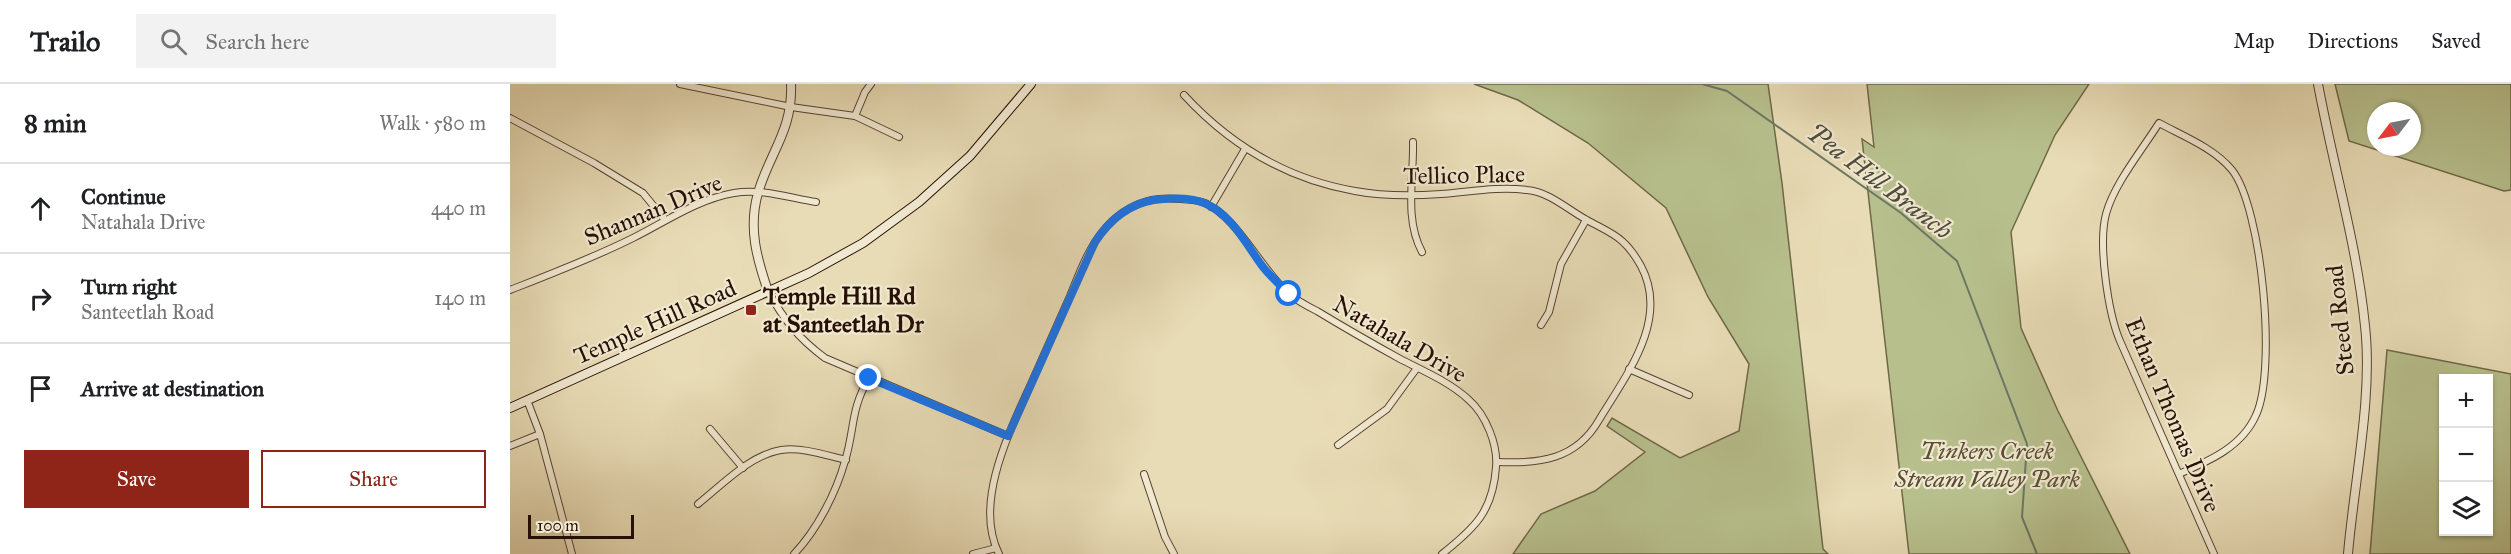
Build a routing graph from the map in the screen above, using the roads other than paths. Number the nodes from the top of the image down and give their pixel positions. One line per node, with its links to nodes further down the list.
1 (680, 84): 7 (street)
2 (791, 84): 7 (street)
3 (871, 84): 8 (street)
4 (1031, 84): 21 (main road, Temple Hill Road)
5 (2318, 84): 47 (street, Steed Road)
6 (1184, 95): 12 (street, Tellico Place)
7 (791, 107): 8 (street); 13 (street)
8 (855, 116): 10 (street)
9 (510, 118): 17 (street)
10 (900, 137)
11 (1413, 142): 14 (street)
12 (1245, 149): 14 (street, Tellico Place); 16 (street)
13 (759, 192): 15 (street, Shannan Drive); 17 (street, Shannan Drive); 21 (street)
14 (1412, 195): 18 (street, Tellico Place); 19 (street)
15 (816, 202)
16 (1211, 207): 23 (street, Natahala Drive); 31 (street, Natahala Drive)
17 (665, 220): 20 (street, Shannan Drive)
18 (1586, 220): 22 (street); 24 (street, Tellico Place)
19 (1422, 252)
20 (510, 289)
21 (768, 291): 25 (street); 27 (main road, Temple Hill Road)
22 (1541, 325)
23 (1417, 368): 32 (street); 35 (street, Natahala Drive)
24 (1629, 369): 26 (street); 35 (street, Tellico Place)
25 (869, 378): 31 (street); 34 (street)
26 (1689, 395)
27 (527, 400): 28 (main road, Temple Hill Road); 30 (street)
28 (510, 408)
29 (710, 429): 36 (street)
30 (540, 434): 33 (street); 41 (street)
31 (1008, 436): 40 (street, Natahala Drive)
32 (1338, 445)
33 (510, 446)
34 (846, 460): 36 (street); 42 (street)
35 (1497, 462): 45 (street, Natahala Drive)
36 (743, 468): 39 (street)
37 (1143, 474): 44 (street)
38 (2179, 474): 38 (street, Ethan Thomas Drive); 46 (street, Ethan Thomas Drive)
39 (698, 504)
40 (998, 551): 43 (street)
41 (573, 554)
42 (794, 554)
43 (974, 554)
44 (1174, 554)
45 (1442, 554)
46 (2214, 554)
47 (2348, 554)

